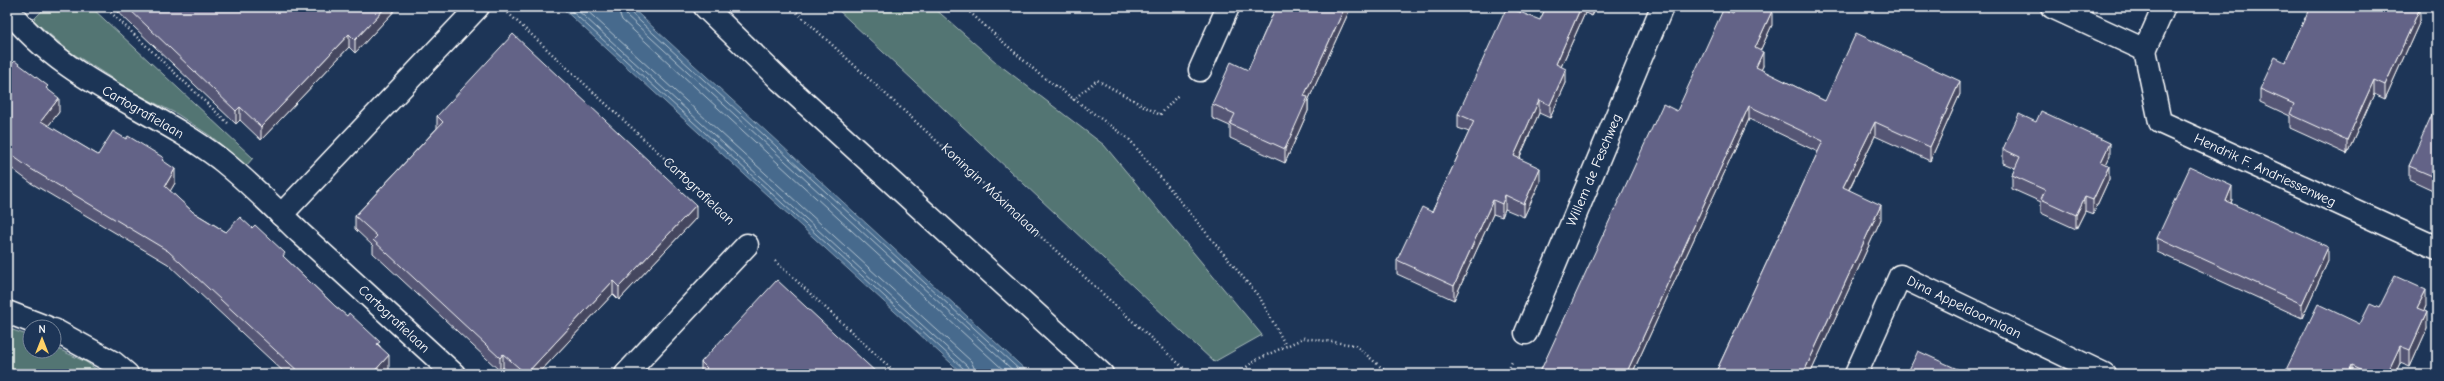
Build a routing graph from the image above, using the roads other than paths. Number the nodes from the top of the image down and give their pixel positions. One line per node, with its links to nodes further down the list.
1 (478, 7): 10 (street)
2 (705, 7): 20 (street)
3 (1228, 7): 9 (street)
4 (1662, 7): 15 (street, Willem de Feschweg)
5 (2052, 7): 8 (street)
6 (2164, 7): 8 (street)
7 (7, 8): 10 (street, Cartografielaan)
8 (2144, 50): 12 (street, Hendrik F. Andriessenweg)
9 (1200, 70)
10 (281, 215): 18 (street, Cartografielaan)
11 (747, 245): 19 (street)
12 (2437, 248)
13 (7, 312): 14 (street)
14 (25, 319)
15 (1526, 333)
16 (62, 334): 17 (street)
17 (127, 374)
18 (454, 374)
19 (626, 374)
20 (1102, 374)
21 (1856, 374): 22 (street, Dina Appeldoornlaan)
22 (2104, 374)

